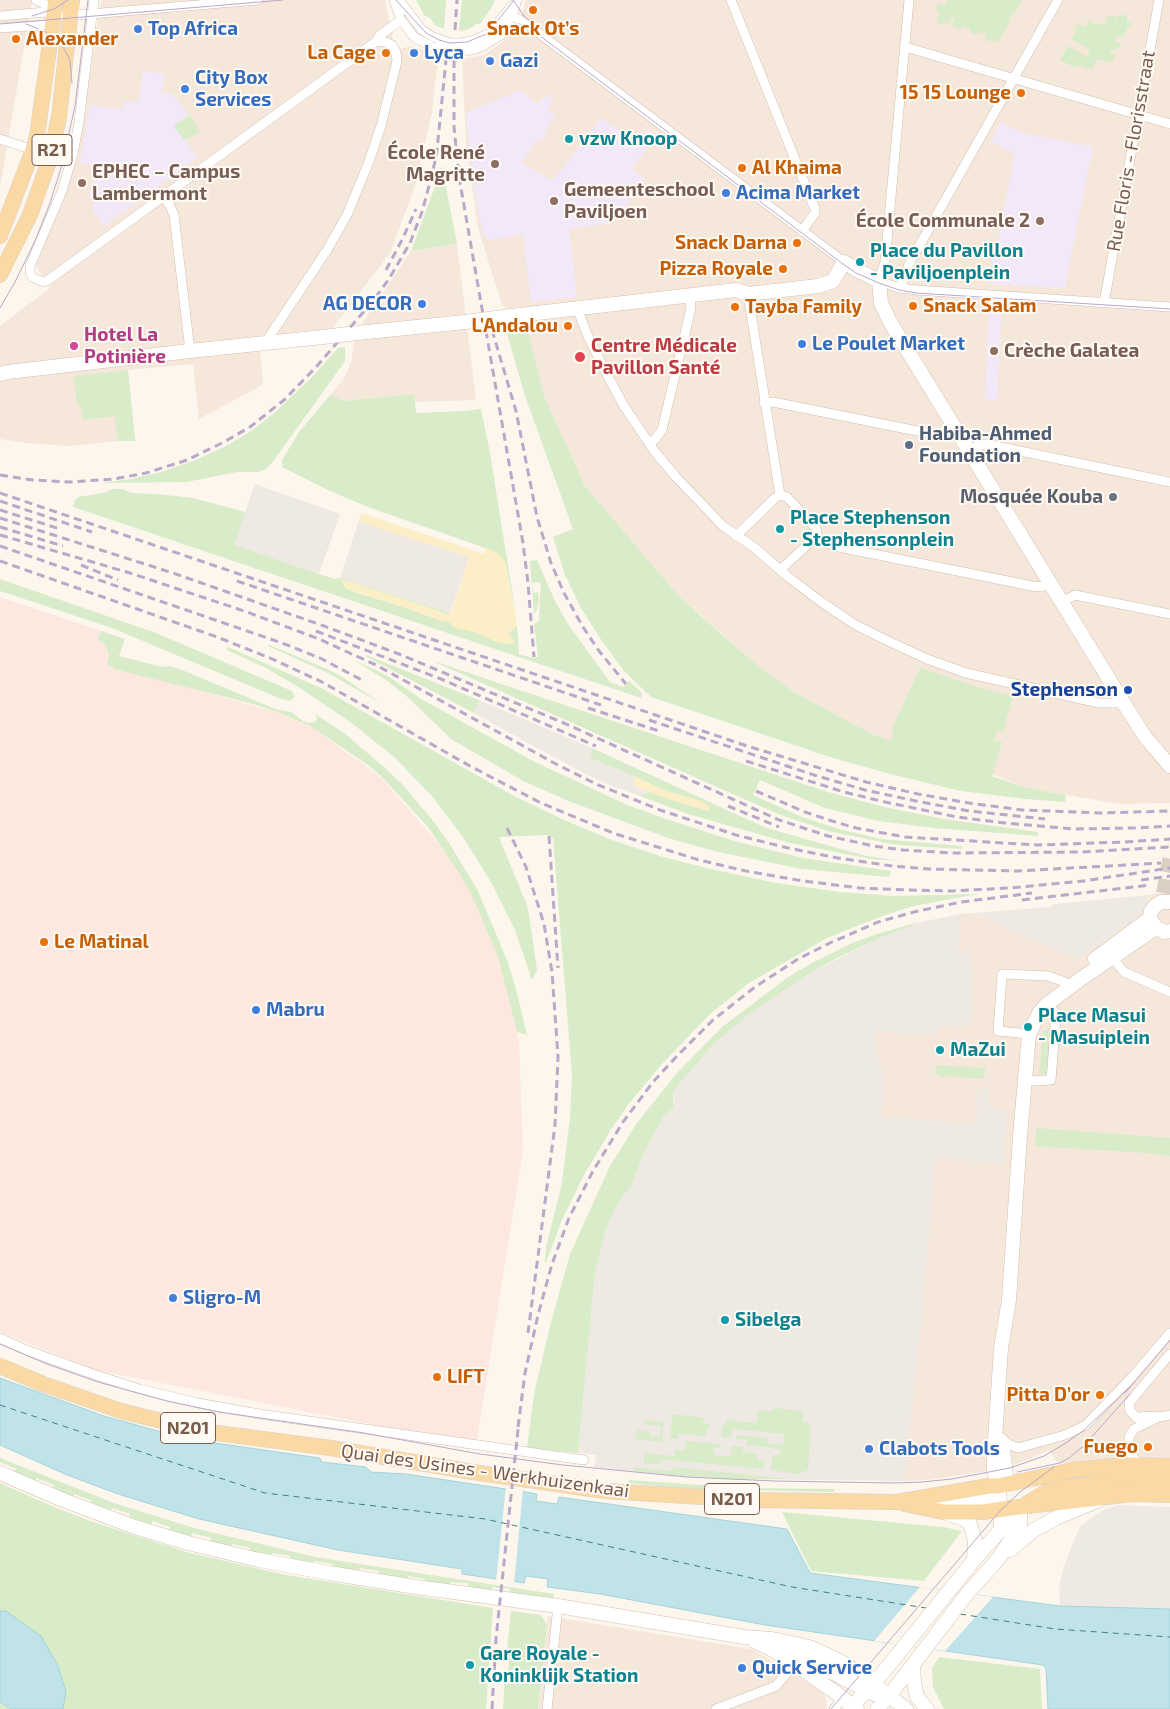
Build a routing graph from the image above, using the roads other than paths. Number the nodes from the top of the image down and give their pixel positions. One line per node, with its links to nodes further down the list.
1 (72, 0): 14 (main road, R21)
2 (94, 0): 12 (street)
3 (258, 0): 12 (street)
4 (394, 0): 17 (street)
5 (399, 0): 21 (street)
6 (516, 0): 15 (street); 21 (street)
7 (732, 0): 30 (street)
8 (909, 0): 23 (street)
9 (1058, 0): 24 (street)
10 (1159, 0): 25 (street, Rue Floris - Florisstraat)
11 (47, 1): 16 (main road, R21)
12 (92, 14): 14 (street); 29 (street)
13 (0, 16): 16 (street)
14 (70, 16): 16 (street); 33 (main road, R21)
15 (512, 16): 18 (street); 19 (street)
16 (53, 17): 20 (street); 28 (main road, R21)
17 (401, 20): 19 (street); 22 (street)
18 (528, 24): 19 (street); 30 (street)
19 (508, 25): 21 (street)
20 (0, 28)
21 (482, 37)
22 (377, 41): 29 (street); 41 (street)
23 (905, 47): 24 (street); 34 (street)
24 (1013, 78): 25 (street); 35 (street)
25 (1138, 115): 26 (street); 38 (street, Rue Floris - Florisstraat)
26 (1170, 124)
27 (0, 139): 28 (street)
28 (33, 150): 31 (main road, R21)
29 (164, 197): 42 (street)
30 (802, 231): 32 (street)
31 (0, 236)
32 (844, 262): 34 (main road); 36 (main road)
33 (0, 274)
34 (879, 281): 35 (street); 45 (main road)
35 (900, 288): 38 (street)
36 (748, 294): 37 (main road); 44 (street)
37 (690, 295): 40 (main road); 46 (street)
38 (1104, 303): 39 (street)
39 (1170, 307)
40 (577, 308): 41 (main road, bridge); 46 (street)
41 (265, 343): 42 (main road)
42 (190, 351): 43 (main road)
43 (3, 372)
44 (764, 403): 45 (street); 49 (street)
45 (956, 429): 47 (main road)
46 (650, 444): 50 (street)
47 (969, 450): 48 (street); 53 (main road)
48 (1170, 482)
49 (780, 494): 50 (street); 51 (street)
50 (736, 536): 52 (street)
51 (817, 536): 52 (street); 53 (street)
52 (780, 570): 56 (street)
53 (1050, 582): 54 (main road)
54 (1062, 602): 55 (street); 56 (main road)
55 (1170, 614)
56 (1124, 703): 57 (main road)
57 (1170, 766)
58 (1165, 899): 59 (main road)
59 (1153, 923): 60 (main road); 61 (main road); 62 (main road)
60 (1170, 931)
61 (1116, 943): 62 (main road); 63 (main road)
62 (1112, 957): 64 (street); 65 (main road)
63 (1065, 982): 65 (main road); 66 (street)
64 (1170, 992)
65 (1046, 1004): 66 (main road); 67 (street)
66 (1029, 1034): 67 (main road)
67 (1025, 1078): 68 (main road)
68 (1009, 1300): 75 (main road); 81 (main road)
69 (1170, 1333): 75 (street)
70 (0, 1338): 76 (street, Quai des Usines - Werkhuizenkaai)
71 (1170, 1354): 74 (street)
72 (0, 1366): 85 (main road, Quai des Usines - Werkhuizenkaai / N201)
73 (1170, 1414): 74 (street)
74 (1139, 1422): 77 (street)
75 (1002, 1438): 81 (main road)
76 (584, 1460)
77 (1140, 1465): 78 (main road, N201); 81 (main road, N201)
78 (1170, 1466)
79 (0, 1473): 93 (main road)
80 (1170, 1480): 84 (main road)
81 (998, 1488): 85 (main road, Quai des Usines - Werkhuizenkaai / N201); 86 (main road, N201); 87 (main road); 88 (main road)
82 (1170, 1495): 83 (main road)
83 (1106, 1497): 84 (main road); 91 (main road)
84 (1047, 1498): 87 (main road)
85 (896, 1502): 86 (main road, N201)
86 (916, 1506): 89 (main road, N201)
87 (1020, 1508): 88 (main road, N201); 90 (main road); 91 (main road)
88 (1000, 1510): 89 (main road, N201); 90 (main road)
89 (943, 1512): 92 (main road)
90 (1001, 1528): 92 (main road)
91 (999, 1558): 97 (main road)
92 (974, 1560): 99 (main road)
93 (558, 1606): 94 (main road); 100 (street)
94 (744, 1637): 95 (main road); 96 (main road)
95 (812, 1648): 96 (street); 99 (main road)
96 (798, 1660): 99 (main road); 99 (main road); 101 (street)
97 (913, 1665): 98 (main road); 105 (main road)
98 (889, 1696): 99 (main road); 103 (main road); 104 (main road)
99 (857, 1700): 102 (street); 103 (main road)
100 (547, 1709)
101 (716, 1709)
102 (834, 1709)
103 (878, 1709)
104 (906, 1709)
105 (927, 1709)

